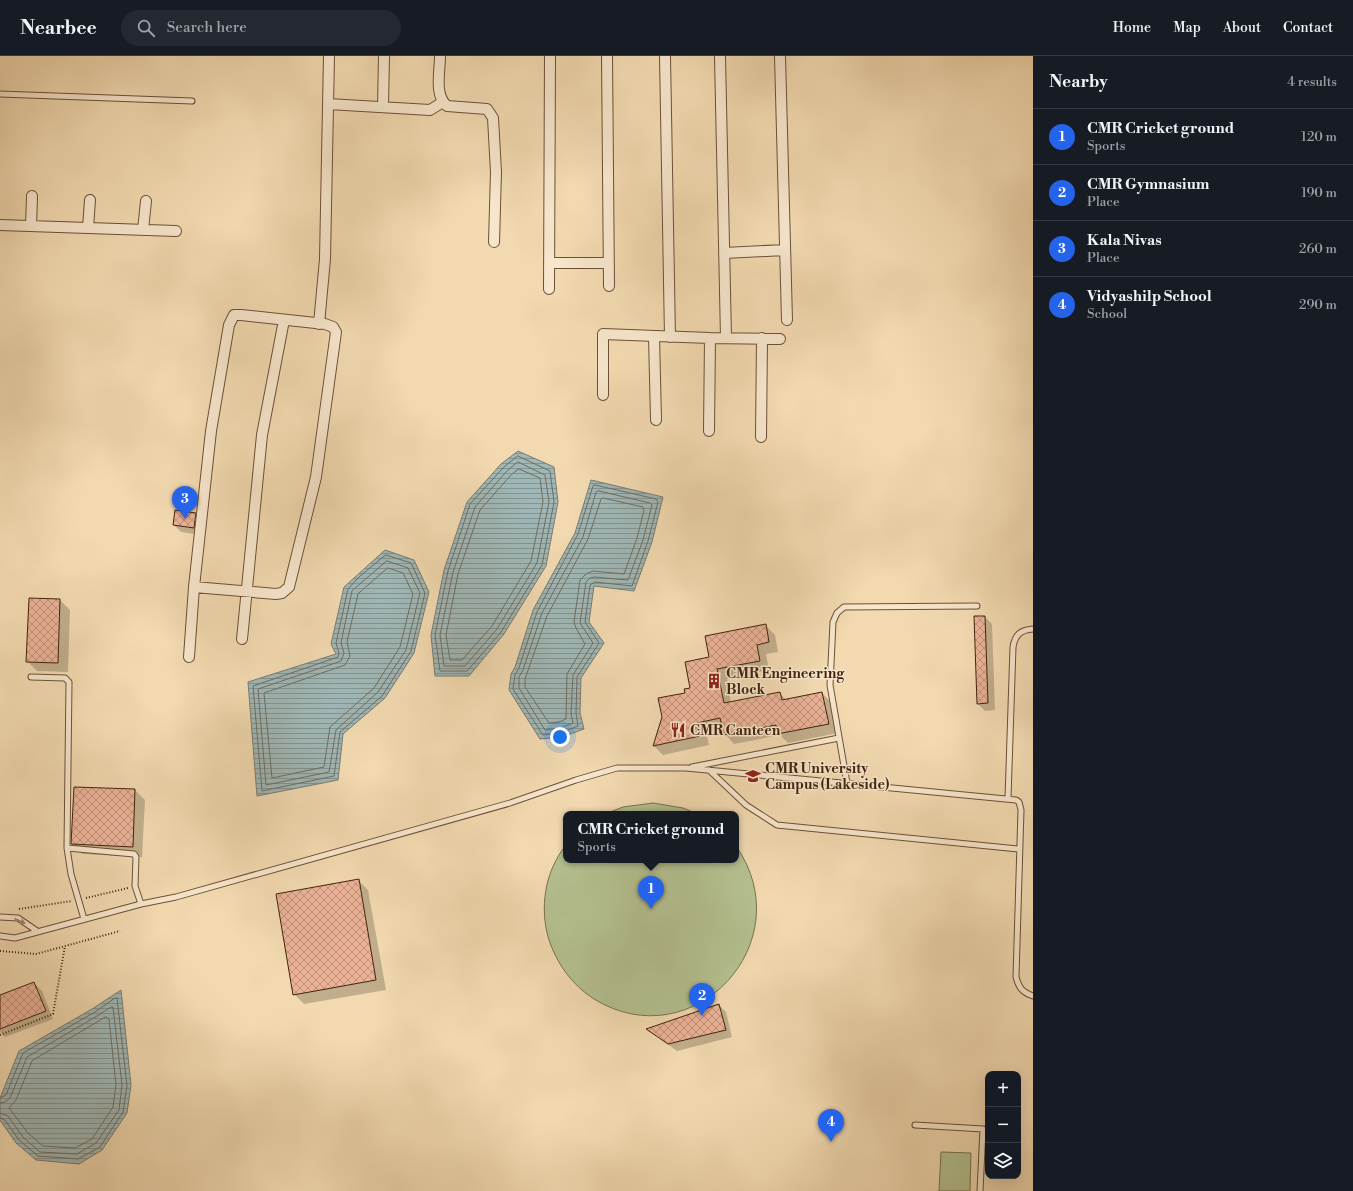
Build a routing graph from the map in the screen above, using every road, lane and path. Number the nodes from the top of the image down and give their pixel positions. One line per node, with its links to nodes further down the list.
1 (329, 56): 12 (street)
2 (384, 56): 13 (street)
3 (440, 56): 11 (street)
4 (550, 56): 26 (street)
5 (607, 56): 25 (street)
6 (665, 56): 33 (street)
7 (720, 56): 24 (street)
8 (780, 56): 23 (street)
9 (0, 94): 10 (lane)
10 (192, 102)
11 (443, 102): 13 (street); 22 (street)
12 (328, 104): 13 (street); 31 (street)
13 (383, 107)
14 (32, 196): 18 (street)
15 (90, 200): 19 (street)
16 (146, 201): 20 (street)
17 (0, 225): 18 (street)
18 (31, 226): 19 (street)
19 (88, 228): 20 (street)
20 (143, 230): 21 (street)
21 (176, 231)
22 (494, 242)
23 (785, 250): 24 (street); 30 (street)
24 (724, 253): 35 (street)
25 (608, 262): 26 (street); 27 (street)
26 (549, 263): 28 (street)
27 (609, 286)
28 (549, 289)
29 (284, 320): 31 (street); 42 (street); 43 (street)
30 (787, 320)
31 (319, 324): 43 (street)
32 (654, 336): 33 (street); 38 (street); 39 (street)
33 (670, 337): 34 (street)
34 (710, 338): 35 (street); 40 (street)
35 (726, 338): 36 (street)
36 (762, 338): 37 (street); 41 (street)
37 (780, 339)
38 (603, 395)
39 (656, 420)
40 (710, 431)
41 (761, 437)
42 (194, 587): 43 (street); 47 (street)
43 (246, 592): 46 (street)
44 (977, 606): 49 (lane)
45 (1033, 629): 53 (lane)
46 (242, 638)
47 (189, 657)
48 (31, 677): 54 (lane)
49 (839, 738): 50 (lane); 52 (lane)
50 (686, 768): 51 (lane); 58 (lane)
51 (709, 770): 52 (lane); 55 (lane)
52 (847, 783): 53 (lane)
53 (1008, 798): 55 (lane)
54 (67, 848): 56 (lane); 57 (lane)
55 (1019, 849): 67 (lane)
56 (135, 886): 57 (path); 58 (lane)
57 (79, 900): 59 (path); 61 (lane)
58 (140, 904): 61 (lane)
59 (12, 909)
60 (0, 917): 62 (lane, one-way to 62)
61 (84, 919): 62 (lane)
62 (37, 931): 64 (lane)
63 (120, 931): 65 (path)
64 (0, 936)
65 (65, 946): 66 (path); 68 (path)
66 (0, 951)
67 (1033, 996)
68 (0, 1035)
69 (915, 1125): 70 (lane)
70 (980, 1191)

